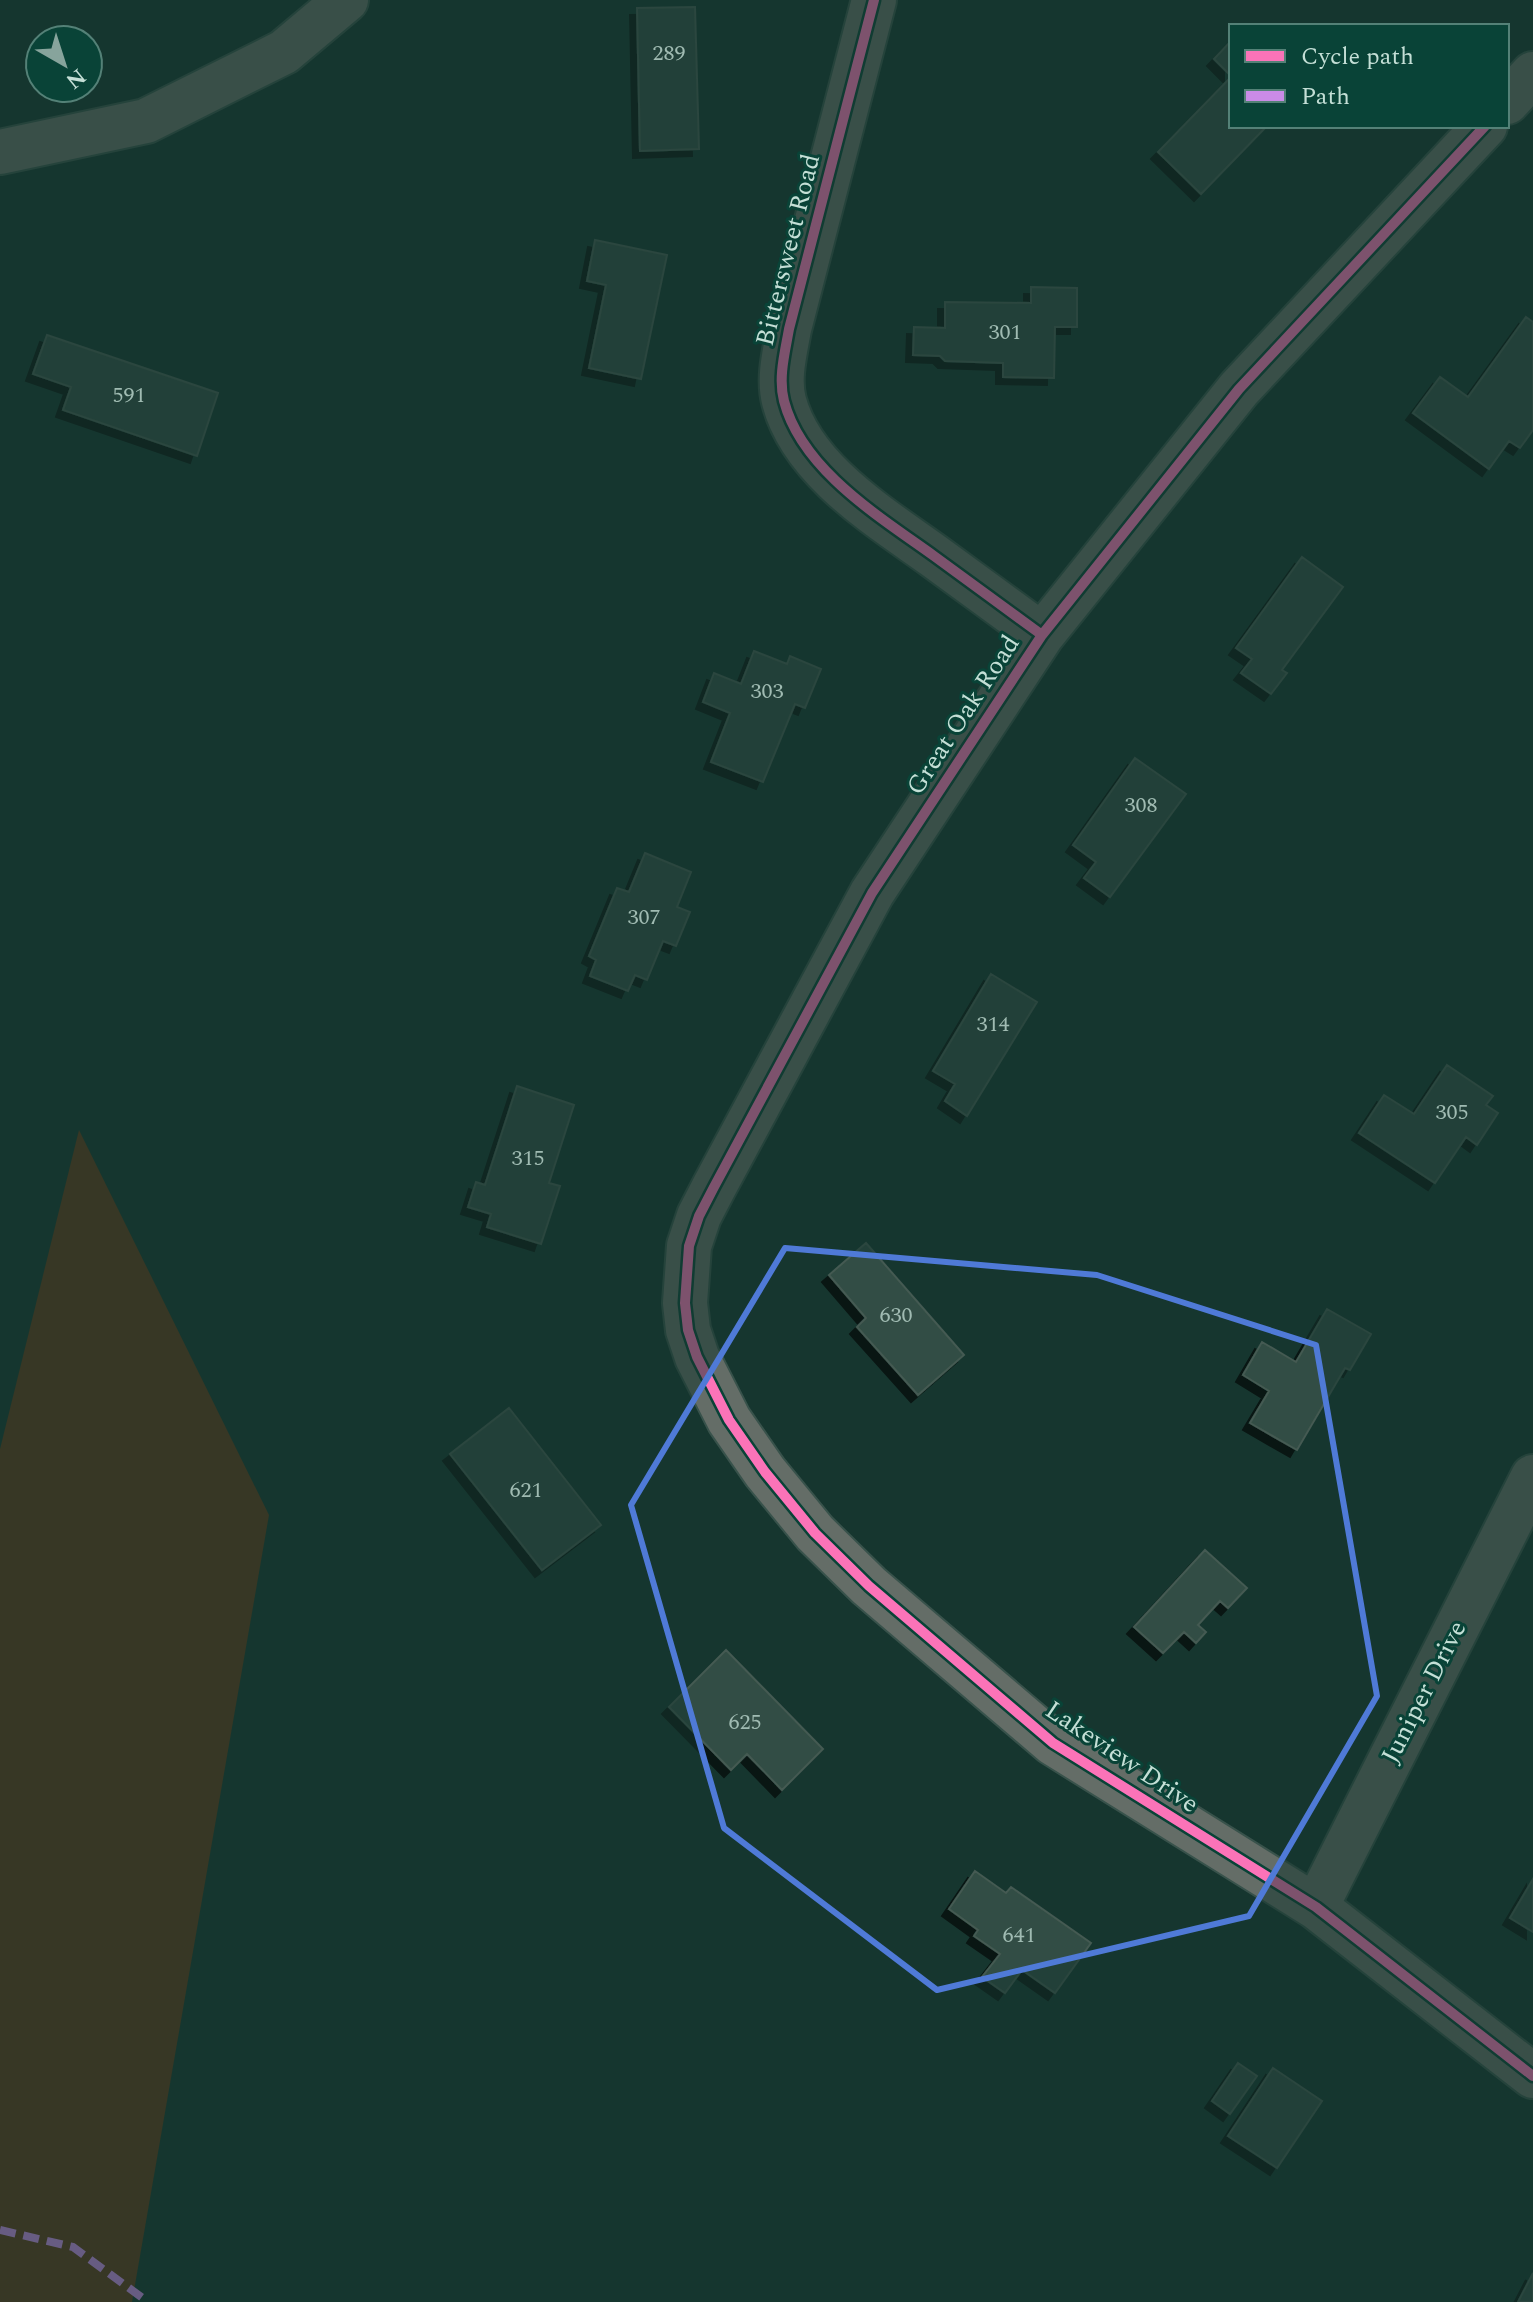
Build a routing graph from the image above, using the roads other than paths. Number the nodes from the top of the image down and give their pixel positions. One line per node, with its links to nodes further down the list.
1 (346, 0): 6 (street)
2 (874, 0): 7 (street, Bittersweet Road)
3 (1533, 74): 4 (street)
4 (1509, 100)
5 (1483, 128): 7 (street, Great Oak Road)
6 (0, 152)
7 (1042, 635): 8 (street, Great Oak Road)
8 (709, 1381): 10 (street, Lakeview Drive)
9 (1533, 1477): 10 (street, Juniper Drive)
10 (1316, 1907): 11 (street, Lakeview Drive)
11 (1533, 2076)

